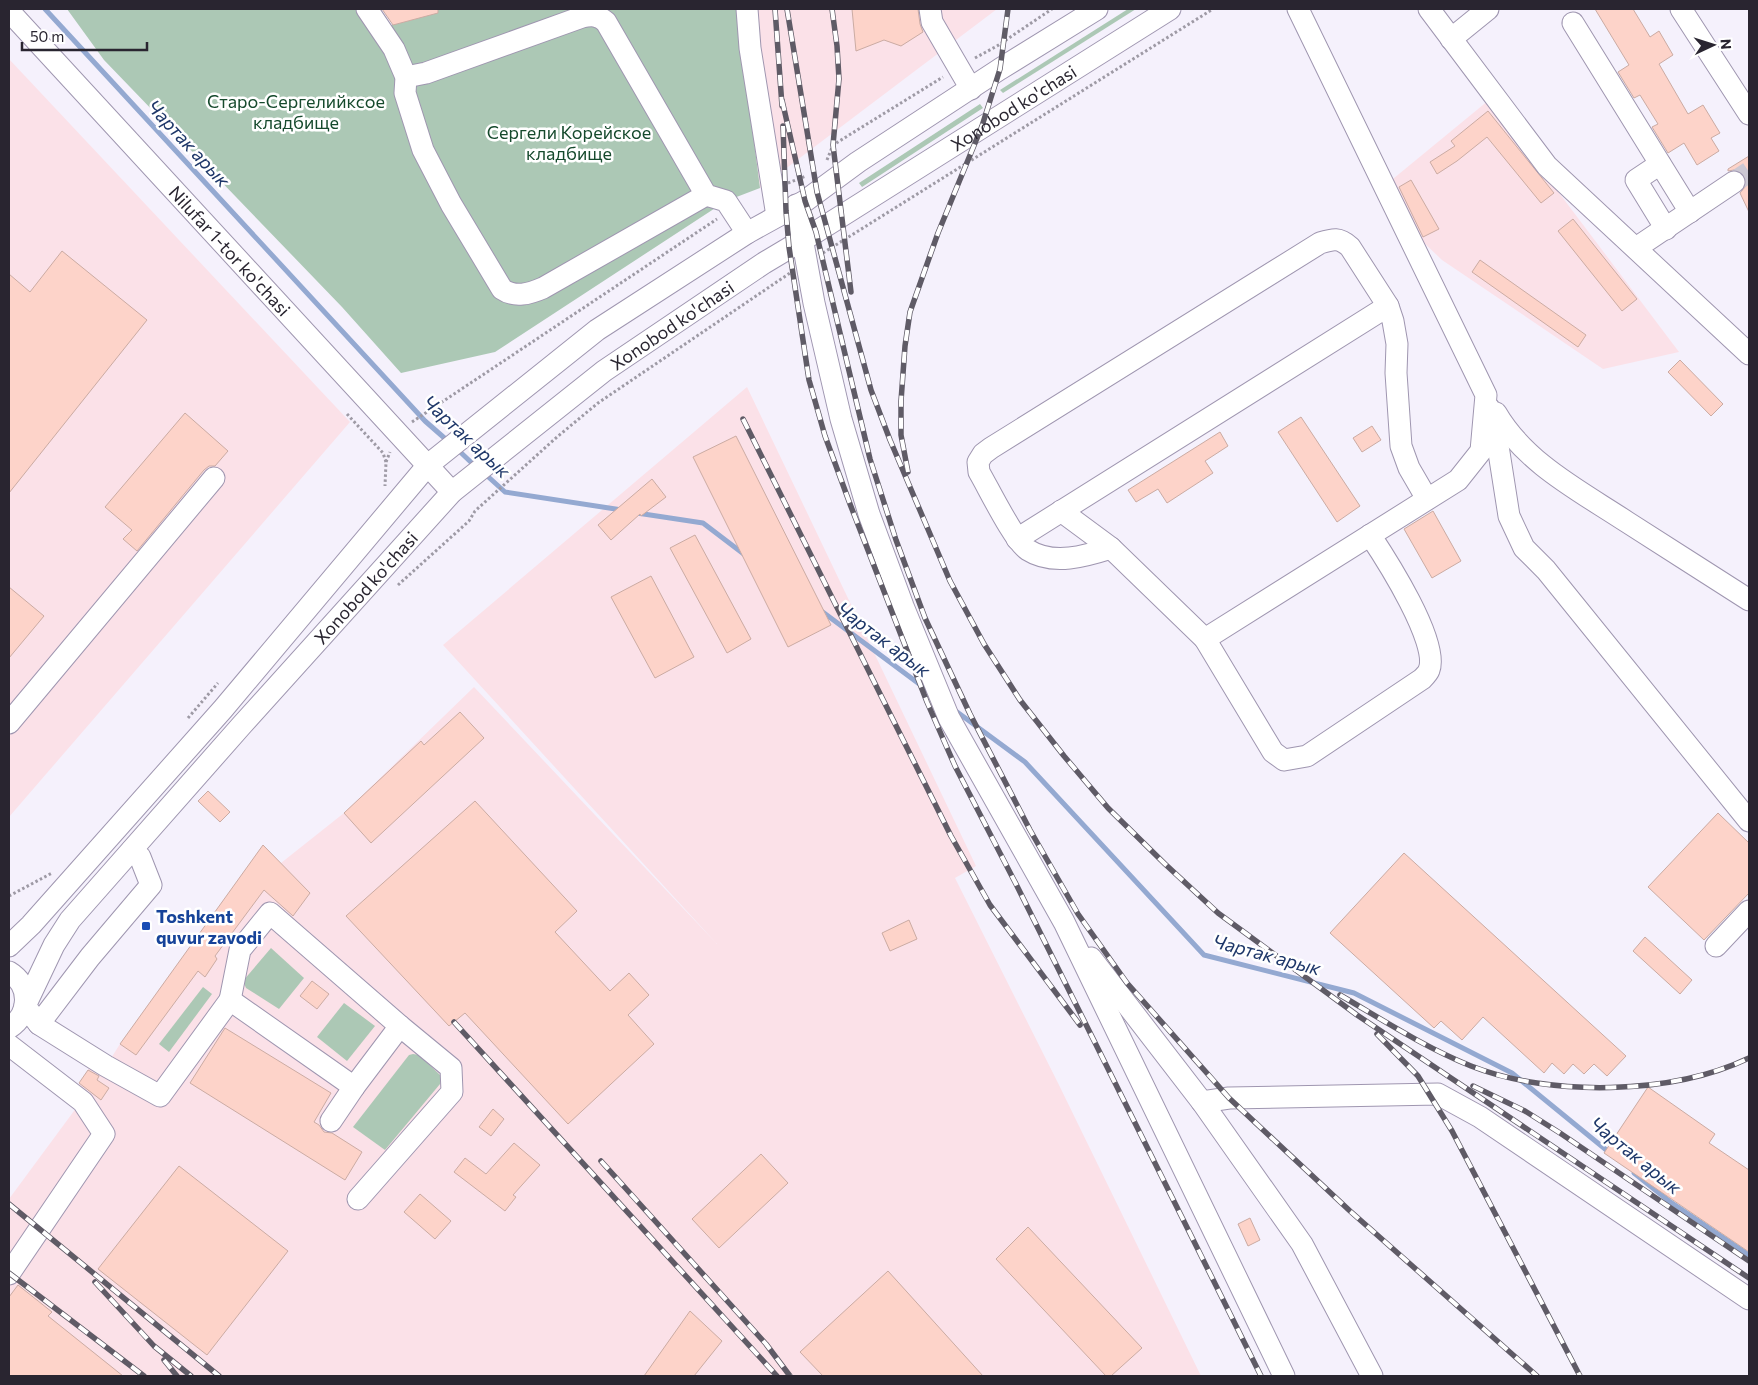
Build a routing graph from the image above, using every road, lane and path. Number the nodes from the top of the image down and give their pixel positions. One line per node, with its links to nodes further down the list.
1 (367, 9): 15 (street)
2 (747, 9): 22 (street)
3 (930, 9): 14 (street)
4 (1052, 9): 14 (path)
5 (1097, 9): 16 (street, Xonobod ko'chasi)
6 (1170, 9): 30 (street, Xonobod ko'chasi)
7 (1298, 9): 34 (street)
8 (1429, 9): 13 (street)
9 (1488, 9): 13 (street)
10 (1681, 9): 17 (street)
11 (9, 11): 36 (street, Nilufar 1-tor ko'chasi)
12 (1573, 23): 19 (street)
13 (1451, 39): 31 (street)
14 (958, 67): 16 (street); 18 (path)
15 (406, 77): 23 (street); 23 (street)
16 (971, 89): 24 (street, Xonobod ko'chasi)
17 (1749, 114)
18 (827, 161)
19 (1660, 164): 26 (street); 28 (street)
20 (814, 173): 22 (path)
21 (1734, 182): 26 (street)
22 (773, 189): 27 (street)
23 (706, 194): 25 (street)
24 (796, 205): 27 (street, Xonobod ko'chasi); 30 (street)
25 (732, 210): 29 (street); 36 (path)
26 (1690, 212): 28 (street)
27 (777, 216): 29 (street, Xonobod ko'chasi)
28 (1666, 229): 31 (street)
29 (747, 233): 38 (street, Xonobod ko'chasi)
30 (803, 239): 41 (street, Xonobod ko'chasi); 59 (street)
31 (1636, 248): 33 (street)
32 (1388, 306): 42 (street); 43 (street); 45 (street)
33 (1749, 354)
34 (1486, 396): 42 (street); 47 (street); 54 (street)
35 (347, 414): 37 (path)
36 (398, 433): 37 (path); 38 (street, Nilufar 1-tor ko'chasi)
37 (386, 462): 40 (path)
38 (428, 465): 41 (street, Nilufar 1-tor ko'chasi); 50 (street, Xonobod ko'chasi)
39 (214, 478): 52 (street)
40 (383, 491)
41 (452, 492): 53 (street, Xonobod ko'chasi)
42 (1427, 499): 44 (street)
43 (1061, 511): 45 (street); 46 (street)
44 (1370, 535): 48 (street); 48 (street)
45 (1018, 539): 46 (street)
46 (1111, 548): 48 (street)
47 (1749, 600)
48 (1205, 639)
49 (223, 677): 51 (path)
50 (223, 709): 53 (street); 60 (street, Xonobod ko'chasi)
51 (184, 722)
52 (9, 723)
53 (241, 726): 55 (street, Xonobod ko'chasi)
54 (1749, 821)
55 (136, 853): 61 (street, Xonobod ko'chasi); 67 (street)
56 (52, 872): 57 (path)
57 (9, 896)
58 (1749, 911): 63 (street)
59 (1064, 922): 71 (street); 76 (street)
60 (31, 925): 61 (street); 62 (street, Xonobod ko'chasi)
61 (54, 945): 66 (street, Xonobod ko'chasi)
62 (9, 946)
63 (1716, 946)
64 (9, 972): 66 (street)
65 (230, 1000): 67 (street); 68 (street); 70 (street)
66 (16, 1019): 67 (street); 69 (street)
67 (39, 1024)
68 (400, 1026): 70 (street); 73 (street)
69 (13, 1048): 74 (street)
70 (354, 1087): 72 (street)
71 (1202, 1102): 75 (street); 77 (street)
72 (331, 1121)
73 (358, 1199)
74 (9, 1274)
75 (1749, 1299)
76 (1284, 1376)
77 (1372, 1376)

